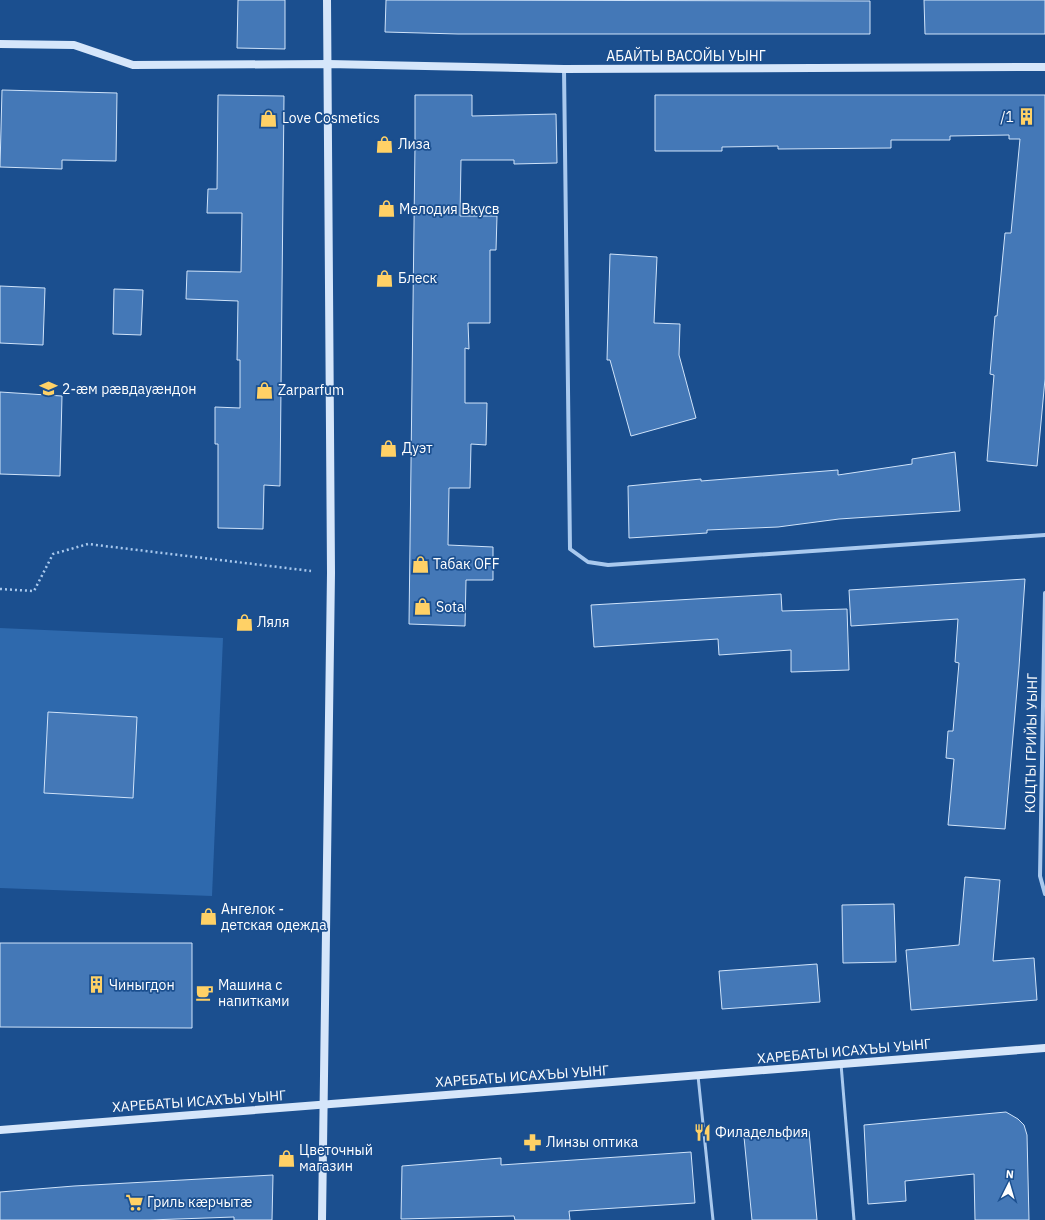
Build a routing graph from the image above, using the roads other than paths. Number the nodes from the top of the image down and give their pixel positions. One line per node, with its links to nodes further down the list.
1 (327, 0): 3 (street)
2 (0, 44): 3 (street, АБАЙТЫ ВАСОЙЫ УЫНГ)
3 (328, 64): 5 (street, АБАЙТЫ ВАСОЙЫ УЫНГ); 12 (street)
4 (1045, 67): 5 (street, АБАЙТЫ ВАСОЙЫ УЫНГ)
5 (564, 69): 6 (street)
6 (1045, 535)
7 (1045, 593): 8 (street, КОЦТЫ ГРИЙЫ УЫНГ)
8 (1045, 894)
9 (1045, 1048): 10 (street, ХАРЕБАТЫ ИСАХЪЫ УЫНГ)
10 (841, 1064): 11 (street, ХАРЕБАТЫ ИСАХЪЫ УЫНГ); 16 (lane)
11 (698, 1076): 12 (street, ХАРЕБАТЫ ИСАХЪЫ УЫНГ); 15 (lane)
12 (324, 1105): 13 (street, ХАРЕБАТЫ ИСАХЪЫ УЫНГ); 14 (street)
13 (0, 1130)
14 (322, 1220)
15 (713, 1220)
16 (854, 1220)

